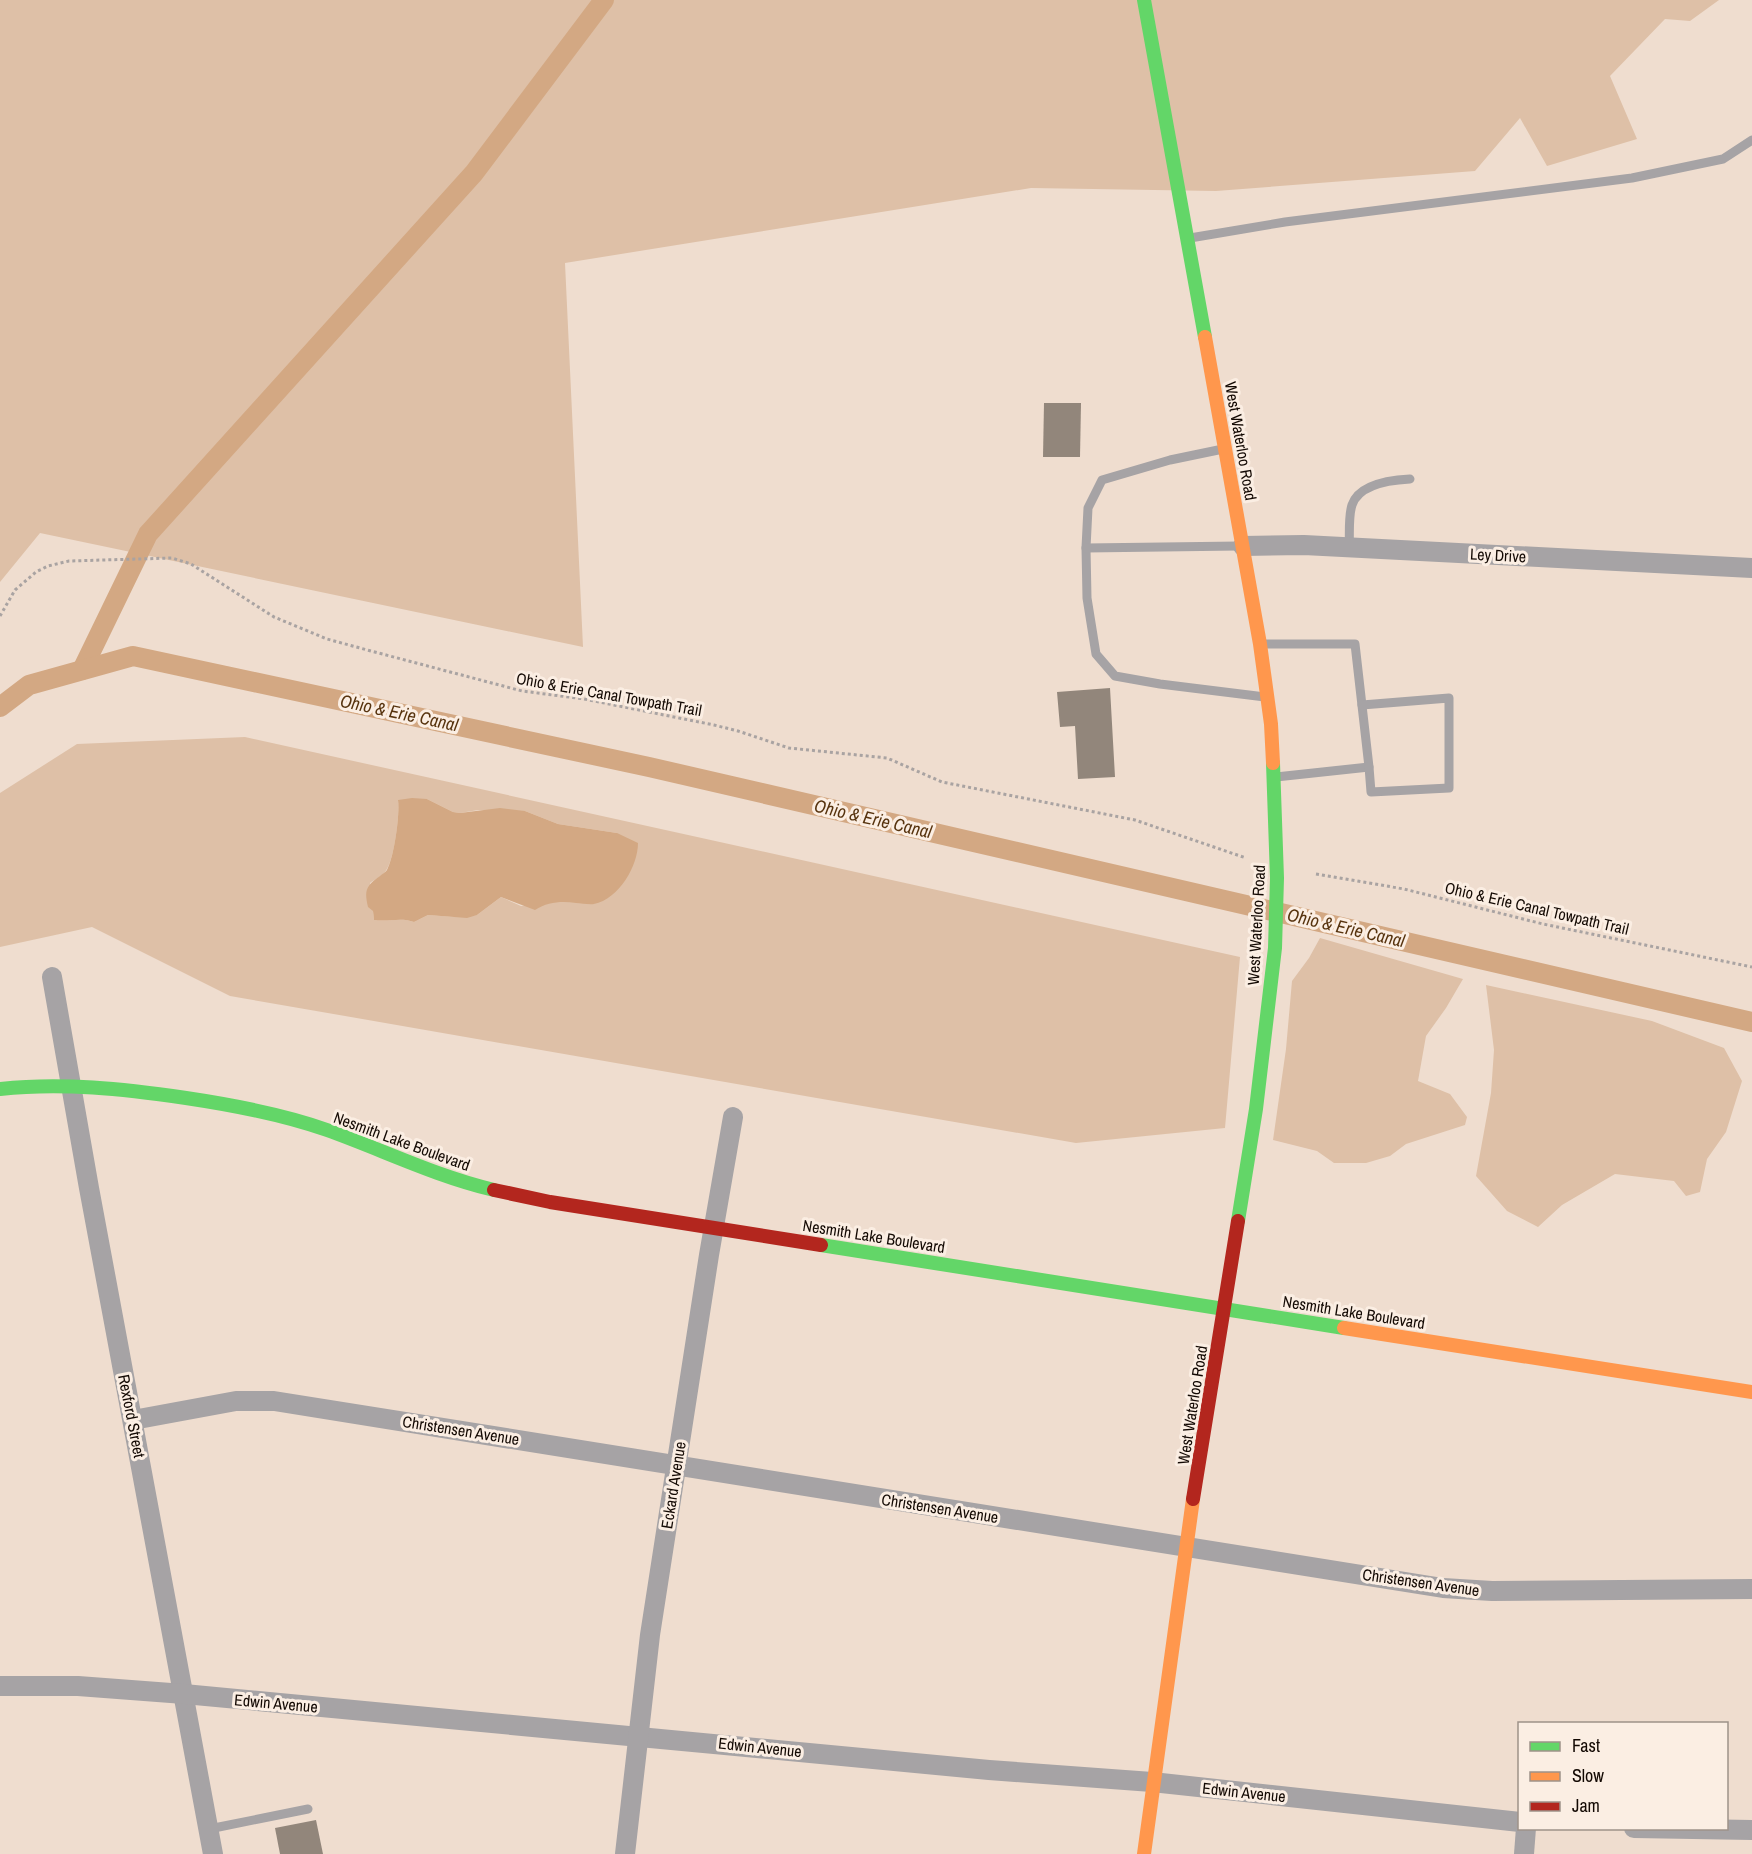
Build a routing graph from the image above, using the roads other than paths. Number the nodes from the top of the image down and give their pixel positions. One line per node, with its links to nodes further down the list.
1 (1144, 0): 3 (main road, West Waterloo Road)
2 (1752, 140): 3 (lane)
3 (1188, 238): 4 (main road, West Waterloo Road)
4 (1226, 449): 6 (main road, West Waterloo Road); 7 (lane)
5 (1410, 479): 8 (lane)
6 (1244, 546): 7 (lane); 8 (street, Ley Drive); 10 (main road, West Waterloo Road)
7 (1086, 548): 11 (lane)
8 (1349, 548): 9 (street, Ley Drive)
9 (1752, 568)
10 (1260, 644): 11 (main road, West Waterloo Road); 12 (lane)
11 (1268, 698): 14 (main road, West Waterloo Road)
12 (1362, 705): 13 (lane); 13 (lane)
13 (1369, 767): 14 (lane)
14 (1273, 777): 20 (main road, West Waterloo Road)
15 (52, 977): 16 (street, Rexford Street)
16 (72, 1086): 17 (main road, Nesmith Lake Boulevard); 19 (main road, Nesmith Lake Boulevard); 22 (street, Rexford Street)
17 (0, 1089)
18 (733, 1117): 19 (street, Eckard Avenue)
19 (713, 1227): 20 (main road, Nesmith Lake Boulevard); 23 (street, Eckard Avenue)
20 (1224, 1308): 21 (main road, Nesmith Lake Boulevard); 24 (main road, West Waterloo Road)
21 (1752, 1392)
22 (133, 1420): 23 (street, Christensen Avenue); 27 (street, Rexford Street)
23 (677, 1465): 24 (street, Christensen Avenue); 28 (street, Eckard Avenue)
24 (1185, 1546): 25 (street, Christensen Avenue); 29 (main road, West Waterloo Road)
25 (1752, 1589)
26 (0, 1686): 27 (street, Edwin Avenue)
27 (184, 1694): 28 (street, Edwin Avenue); 32 (street, Rexford Street)
28 (638, 1735): 29 (street, Edwin Avenue); 37 (street, Eckard Avenue)
29 (1152, 1782): 31 (street, Edwin Avenue); 38 (main road, West Waterloo Road)
30 (308, 1809): 32 (lane)
31 (1518, 1822)
32 (209, 1829): 36 (street, Rexford Street)
33 (1526, 1830): 39 (street)
34 (1728, 1830): 35 (street)
35 (1752, 1830)
36 (213, 1854)
37 (625, 1854)
38 (1144, 1854)
39 (1524, 1854)

